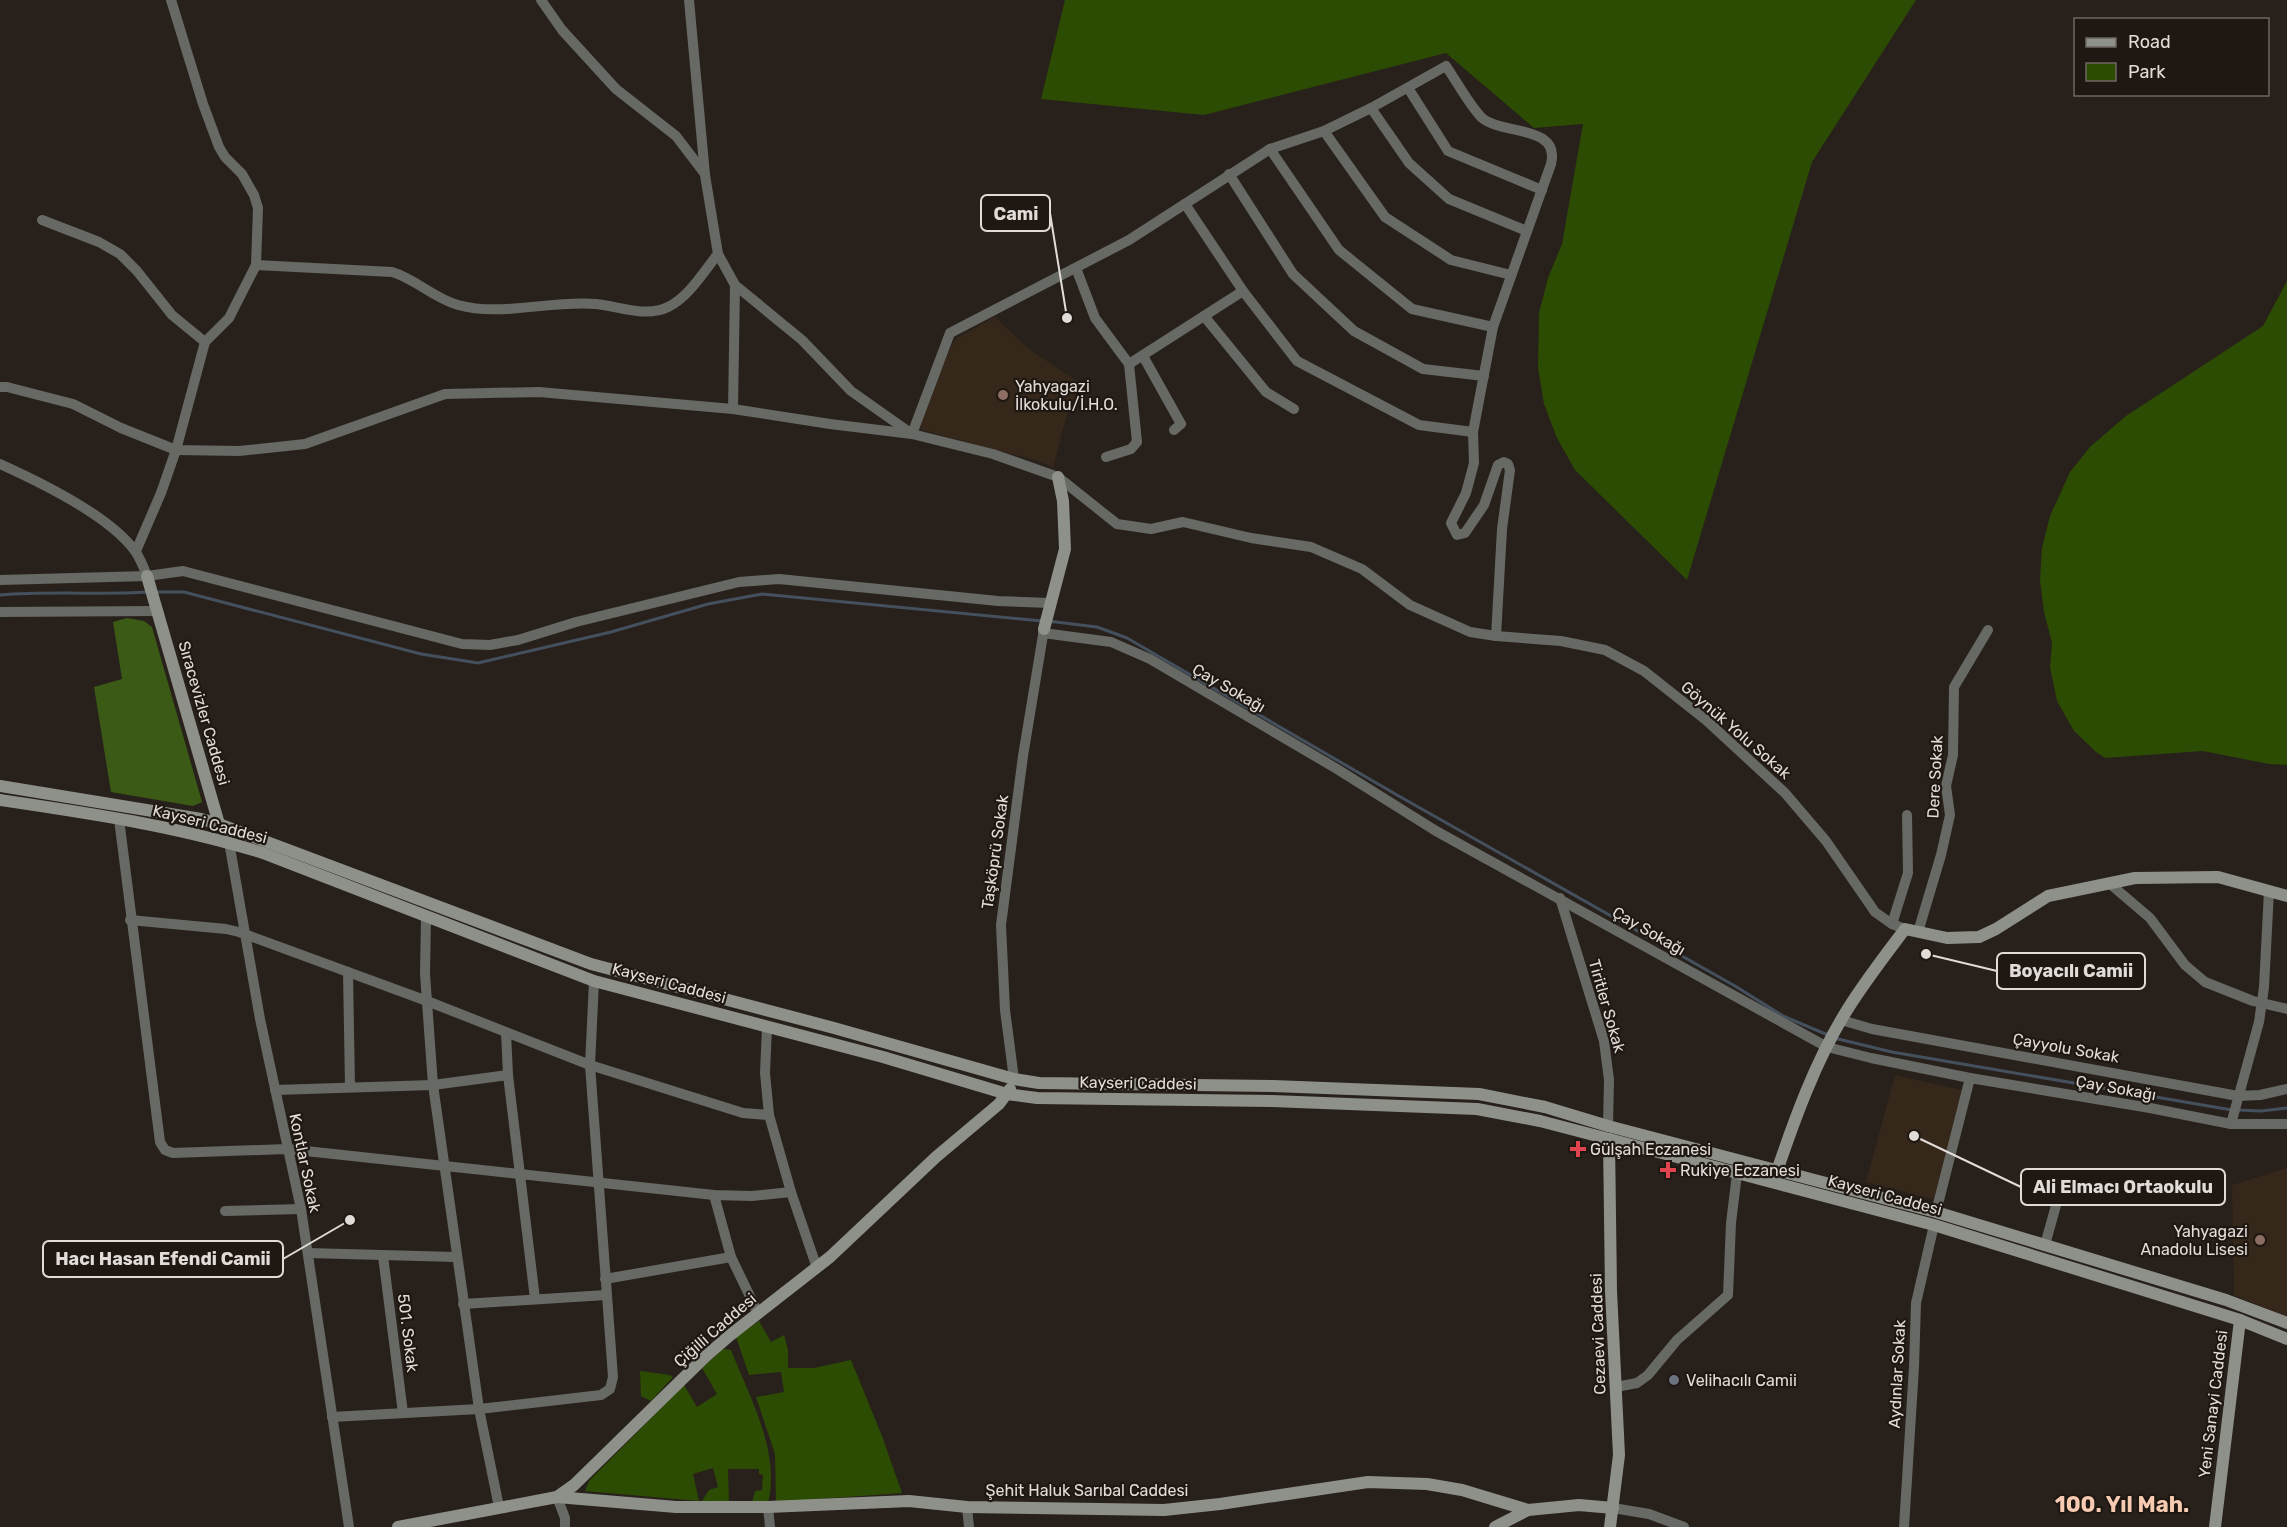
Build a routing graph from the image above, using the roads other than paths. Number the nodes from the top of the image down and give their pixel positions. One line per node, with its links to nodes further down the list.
1 (171, 0): 15 (street)
2 (541, 0): 9 (street)
3 (690, 0): 9 (street)
4 (1408, 88): 5 (street); 10 (street); 10 (street)
5 (1371, 108): 6 (street); 13 (street)
6 (1324, 131): 7 (street); 17 (street)
7 (1270, 149): 8 (street); 21 (street)
8 (1229, 174): 11 (street); 25 (street)
9 (705, 175): 14 (street)
10 (1542, 190): 13 (street)
11 (1185, 204): 16 (street); 19 (street)
12 (42, 220): 22 (street)
13 (1527, 231): 17 (street)
14 (718, 254): 15 (street); 18 (street)
15 (256, 265): 22 (street)
16 (1076, 268): 24 (street); 31 (street)
17 (1511, 275): 21 (street)
18 (735, 285): 27 (street); 31 (street)
19 (1243, 291): 20 (street); 30 (street)
20 (1204, 316): 23 (street); 28 (street)
21 (1493, 327): 25 (street)
22 (205, 342): 32 (street)
23 (1143, 356): 24 (street); 29 (street)
24 (1130, 364): 33 (street)
25 (1484, 376): 30 (street)
26 (0, 387): 32 (street)
27 (733, 409): 31 (street); 32 (street)
28 (1294, 409)
29 (1174, 429)
30 (1473, 432): 44 (street)
31 (912, 434): 35 (street, Göynük Yolu Sokak)
32 (176, 450): 36 (street)
33 (1106, 457)
34 (0, 464): 36 (street)
35 (1058, 477): 39 (main road); 44 (street, Göynük Yolu Sokak)
36 (136, 551): 37 (street)
37 (147, 576): 38 (street); 39 (street); 40 (main road, Sıracevizler Caddesi)
38 (0, 580)
39 (1050, 603): 43 (main road)
40 (158, 611): 41 (street); 49 (main road, Sıracevizler Caddesi)
41 (0, 612)
42 (1988, 630): 59 (street, Dere Sokak)
43 (1043, 631): 54 (street, Çay Sokağı); 73 (street, Taşköprü Sokak)
44 (1496, 636): 57 (street, Göynük Yolu Sokak)
45 (0, 786): 49 (main road, Kayseri Caddesi)
46 (0, 800): 48 (main road, Kayseri Caddesi)
47 (1907, 815): 57 (street)
48 (119, 819): 50 (main road, Kayseri Caddesi); 56 (street)
49 (219, 824): 50 (street, Kontlar Sokak); 73 (main road, Kayseri Caddesi)
50 (228, 842): 55 (main road, Kayseri Caddesi); 60 (street, Kontlar Sokak)
51 (2109, 883): 52 (main road); 59 (main road); 64 (street)
52 (2269, 891): 53 (main road); 64 (street)
53 (2287, 896)
54 (1560, 898): 69 (street, Çay Sokağı); 83 (street, Tiritler Sokak)
55 (426, 916): 62 (main road, Kayseri Caddesi); 63 (street)
56 (130, 920): 60 (street); 85 (street)
57 (1892, 924): 58 (street, Göynük Yolu Sokak)
58 (1905, 929): 59 (main road); 66 (main road)
59 (1918, 932)
60 (245, 934): 61 (street); 77 (street, Kontlar Sokak)
61 (348, 972): 63 (street); 75 (street)
62 (594, 981): 67 (main road, Kayseri Caddesi); 70 (street)
63 (427, 1001): 68 (street); 74 (street)
64 (2262, 1004): 65 (street); 79 (street)
65 (2287, 1009)
66 (1840, 1022): 69 (main road); 79 (street, Çayyolu Sokak)
67 (767, 1027): 78 (main road, Kayseri Caddesi); 80 (street)
68 (506, 1033): 70 (street); 71 (street)
69 (1828, 1045): 72 (street, Çay Sokağı); 87 (main road)
70 (590, 1065): 80 (street); 91 (street)
71 (507, 1075): 74 (street); 88 (street)
72 (1970, 1078): 81 (street, Çay Sokağı); 96 (street, Aydınlar Sokak)
73 (1014, 1079): 78 (main road, Çiğilli Caddesi); 83 (main road, Kayseri Caddesi)
74 (433, 1085): 75 (street); 86 (street)
75 (350, 1087): 77 (street)
76 (2287, 1089): 79 (street, Çayyolu Sokak)
77 (275, 1090): 85 (street, Kontlar Sokak)
78 (1007, 1094): 84 (main road, Kayseri Caddesi); 102 (main road, Çiğilli Caddesi)
79 (2237, 1101): 81 (street)
80 (769, 1115): 92 (street)
81 (2231, 1123): 82 (street, Çay Sokağı)
82 (2287, 1124)
83 (1608, 1126): 87 (main road, Kayseri Caddesi)
84 (1609, 1139): 89 (main road, Kayseri Caddesi); 111 (main road, Cezaevi Caddesi)
85 (287, 1149): 86 (street); 94 (street, Kontlar Sokak)
86 (444, 1166): 88 (street); 100 (street)
87 (1778, 1171): 96 (main road, Kayseri Caddesi)
88 (519, 1174): 91 (street); 105 (street)
89 (1737, 1174): 96 (main road, Kayseri Caddesi); 111 (street)
90 (2062, 1180): 97 (street)
91 (598, 1183): 93 (street); 103 (street)
92 (791, 1192): 93 (street); 102 (street)
93 (714, 1195): 101 (street)
94 (300, 1209): 95 (street); 98 (street, Kontlar Sokak)
95 (225, 1211)
96 (1935, 1218): 97 (main road, Kayseri Caddesi); 108 (main road, Kayseri Caddesi); 129 (street, Aydınlar Sokak)
97 (2045, 1245): 109 (main road, Kayseri Caddesi)
98 (308, 1253): 99 (street); 114 (street, Kontlar Sokak)
99 (383, 1256): 100 (street); 113 (street, 501. Sokak)
100 (456, 1257): 106 (street)
101 (731, 1257): 103 (street); 107 (street)
102 (817, 1268): 107 (main road, Çiğilli Caddesi)
103 (605, 1279): 104 (street)
104 (606, 1295): 105 (street); 112 (street)
105 (535, 1299): 106 (street)
106 (463, 1304): 112 (street)
107 (758, 1313): 115 (main road, Çiğilli Caddesi)
108 (2240, 1320): 110 (main road, Kayseri Caddesi); 130 (main road, Yeni Sanayi Caddesi)
109 (2287, 1323)
110 (2287, 1339)
111 (1616, 1387): 119 (main road, Cezaevi Caddesi)
112 (479, 1409): 113 (street); 117 (street)
113 (403, 1413): 114 (street)
114 (332, 1417): 121 (street, Kontlar Sokak)
115 (557, 1497): 117 (main road, Çiğilli Caddesi); 118 (main road, Şehit Haluk Sarıbal Caddesi); 123 (street)
116 (967, 1506): 118 (main road, Şehit Haluk Sarıbal Caddesi); 120 (main road, Şehit Haluk Sarıbal Caddesi); 125 (street)
117 (499, 1507): 122 (main road, Çiğilli Caddesi)
118 (768, 1507): 124 (street)
119 (1613, 1508): 120 (main road, Şehit Haluk Sarıbal Caddesi); 127 (main road, Cezaevi Caddesi); 128 (street)
120 (1528, 1510): 126 (main road)
121 (349, 1527)
122 (398, 1527)
123 (565, 1527)
124 (770, 1527)
125 (969, 1527)
126 (1495, 1527)
127 (1611, 1527)
128 (1684, 1527)
129 (1904, 1527)
130 (2215, 1527)

